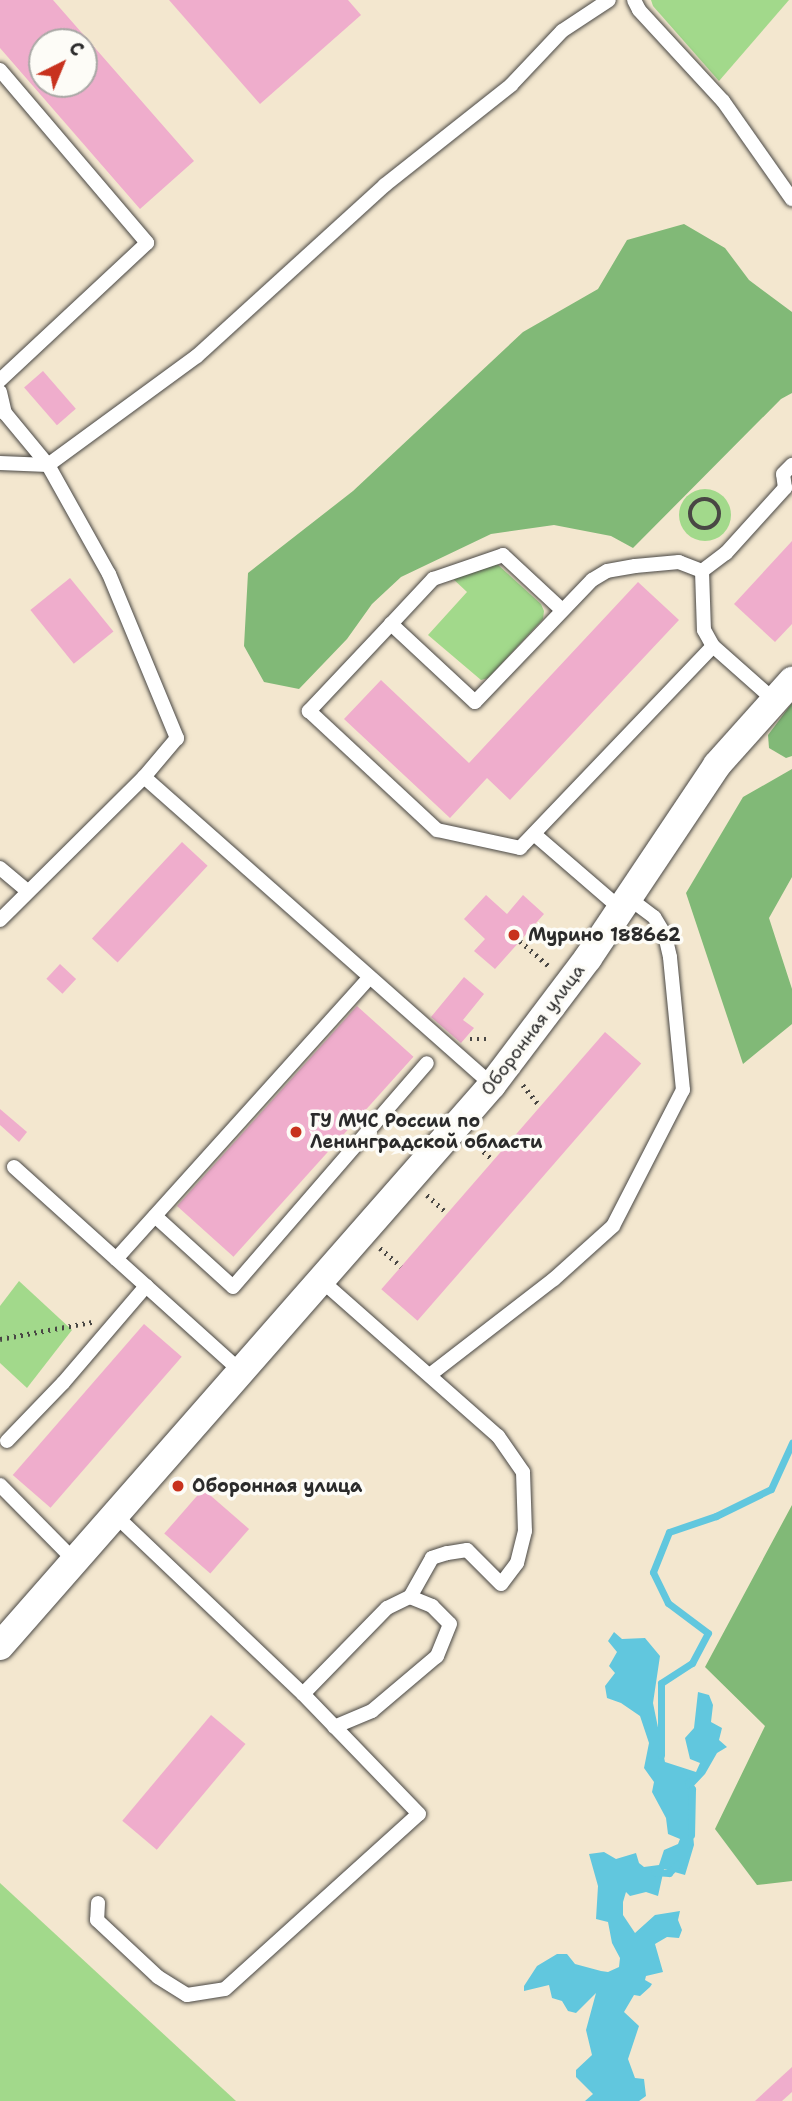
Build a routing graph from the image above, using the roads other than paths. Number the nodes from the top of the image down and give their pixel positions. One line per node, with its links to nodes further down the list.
1 (609, 0): 8 (lane)
2 (634, 0): 4 (lane)
3 (0, 71): 5 (lane)
4 (792, 199)
5 (0, 380)
6 (0, 392): 8 (lane)
7 (0, 463): 8 (lane)
8 (48, 465): 15 (lane)
9 (792, 465): 10 (lane)
10 (702, 571): 11 (lane); 13 (lane)
11 (562, 610): 12 (lane); 12 (lane)
12 (391, 624): 16 (lane)
13 (713, 646): 14 (lane); 16 (lane)
14 (783, 690): 19 (street, Оборонная улица)
15 (144, 777): 18 (lane); 21 (lane)
16 (534, 834): 19 (lane)
17 (0, 868): 18 (lane)
18 (27, 891): 20 (lane)
19 (625, 904): 23 (street, Оборонная улица); 30 (lane)
20 (0, 920)
21 (369, 978): 23 (lane); 25 (lane)
22 (428, 1063): 25 (lane)
23 (505, 1080): 27 (street, Оборонная улица)
24 (14, 1167): 26 (lane)
25 (155, 1216): 26 (lane)
26 (116, 1259): 28 (lane)
27 (322, 1281): 29 (street, Оборонная улица); 30 (lane)
28 (146, 1286): 29 (lane); 31 (lane)
29 (242, 1372): 33 (street, Оборонная улица)
30 (431, 1374): 35 (lane)
31 (2, 1442)
32 (0, 1485): 34 (lane)
33 (116, 1516): 34 (street, Оборонная улица); 37 (lane)
34 (75, 1561): 36 (street, Оборонная улица)
35 (411, 1597): 37 (lane); 38 (lane)
36 (0, 1646)
37 (303, 1694): 38 (lane)
38 (334, 1727): 39 (lane)
39 (98, 1903)

